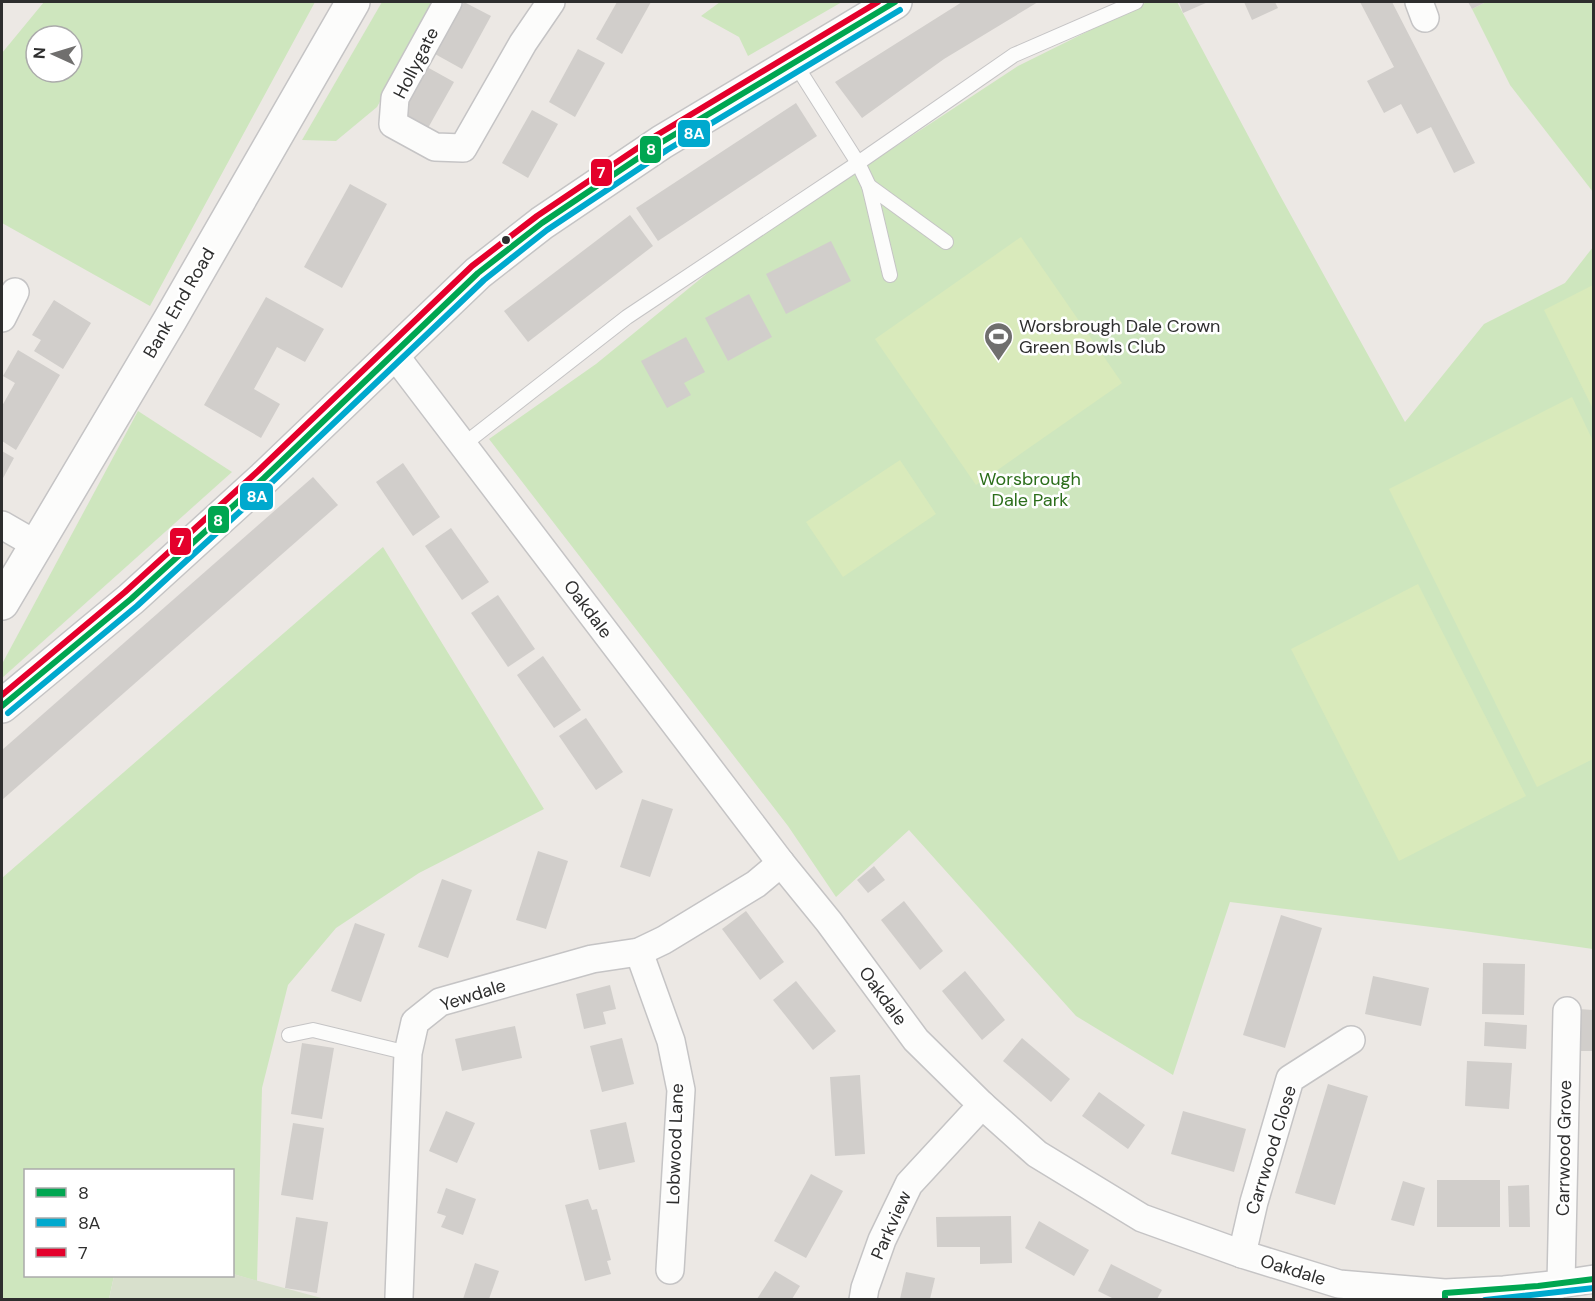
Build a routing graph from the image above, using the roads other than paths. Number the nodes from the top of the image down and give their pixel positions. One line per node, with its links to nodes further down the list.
1 (353, 2): 16 (street, Bank End Road)
2 (448, 2): 3 (street, Hollygate)
3 (551, 2)
4 (895, 2): 6 (street)
5 (1137, 2): 7 (lane)
6 (794, 62): 7 (lane); 13 (street)
7 (858, 163): 8 (lane); 14 (lane)
8 (869, 186): 9 (lane); 10 (lane)
9 (946, 242)
10 (890, 275)
11 (15, 292): 12 (street)
12 (2, 318)
13 (393, 353): 14 (street, Oakdale); 18 (street)
14 (463, 445): 19 (street, Oakdale)
15 (2, 525): 16 (street)
16 (35, 544): 17 (street, Bank End Road)
17 (2, 603)
18 (2, 706)
19 (782, 863): 20 (street, Yewdale); 25 (street, Oakdale)
20 (639, 952): 24 (street, Yewdale); 27 (street, Lobwood Lane)
21 (1567, 1011): 29 (street, Carrwood Grove)
22 (289, 1035): 24 (lane)
23 (1351, 1040): 26 (street, Carrwood Close)
24 (408, 1053): 31 (street, Yewdale)
25 (982, 1105): 26 (street, Oakdale); 32 (street, Parkview)
26 (1242, 1254): 30 (street, Oakdale)
27 (670, 1270)
28 (1593, 1279): 29 (street, Oakdale)
29 (1561, 1284): 30 (street, Oakdale)
30 (1445, 1296)
31 (399, 1297)
32 (863, 1299)

